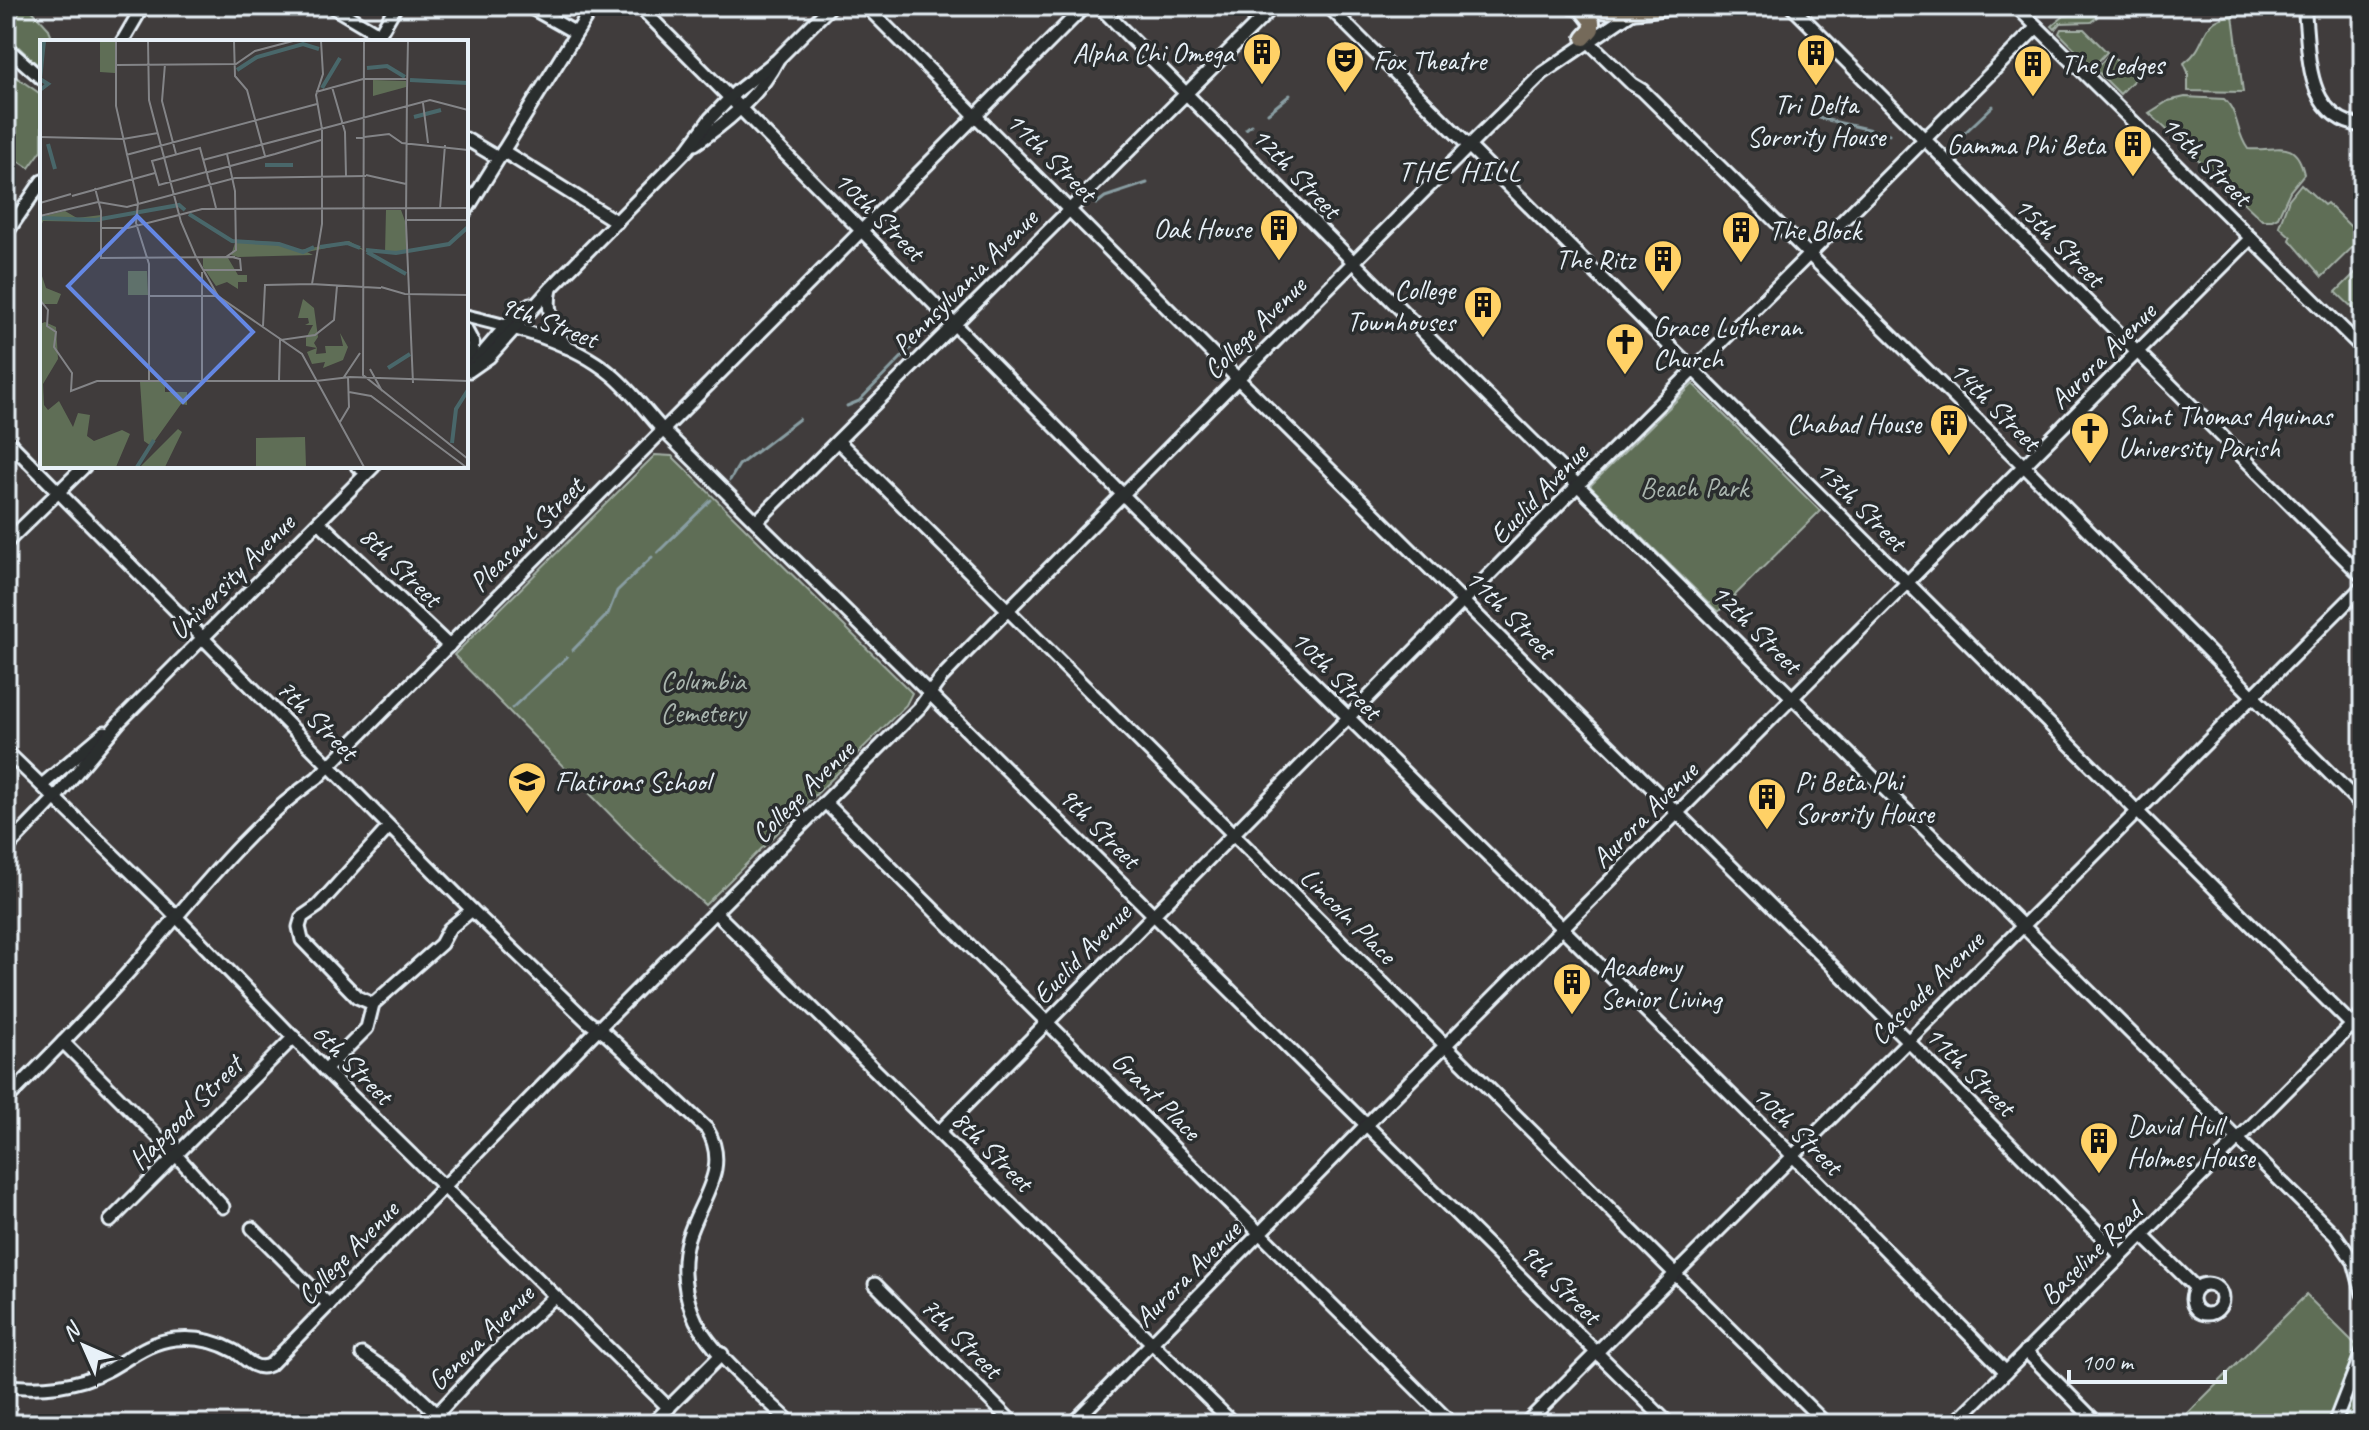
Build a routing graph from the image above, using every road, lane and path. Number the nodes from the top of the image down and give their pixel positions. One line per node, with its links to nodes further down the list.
1 (143, 6): 22 (street)
2 (331, 6): 21 (street)
3 (396, 6): 21 (street)
4 (528, 6): 20 (street)
5 (593, 6): 20 (street)
6 (639, 6): 28 (street, 10th Street)
7 (831, 6): 25 (street)
8 (866, 6): 30 (street, 11th Street)
9 (1085, 6): 30 (street, Pleasant Street)
10 (1099, 6): 27 (street, 12th Street)
11 (1274, 6): 27 (street, Pennsylvania Avenue)
12 (1328, 6): 34 (street, 13th Street)
13 (1675, 6): 18 (main road)
14 (1791, 6): 33 (street, 15th Street)
15 (2016, 6): 19 (street, 16th Street)
16 (2304, 6): 31 (street)
17 (1576, 7): 18 (main road); 23 (main road)
18 (1625, 9): 23 (street, College Avenue)
19 (2037, 27): 33 (street, Euclid Avenue); 43 (street, 16th Street)
20 (576, 33): 36 (street)
21 (378, 38)
22 (123, 40)
23 (1587, 41): 34 (street, College Avenue); 44 (street, 14th Street)
24 (6, 47): 26 (street)
25 (777, 60): 28 (street); 29 (street)
26 (40, 77)
27 (1187, 93): 39 (street, Pennsylvania Avenue); 45 (street, 12th Street)
28 (730, 99): 29 (street, 10th Street); 35 (street)
29 (739, 108): 35 (street); 41 (street, 10th Street)
30 (976, 115): 39 (street, 11th Street); 41 (street, Pleasant Street)
31 (2363, 126)
32 (468, 140): 36 (street)
33 (1925, 141): 44 (street, Euclid Avenue); 53 (street, 15th Street)
34 (1469, 146): 45 (street, College Avenue); 56 (street, 13th Street)
35 (688, 149): 40 (street)
36 (500, 155): 38 (street); 40 (street)
37 (40, 184): 42 (street)
38 (468, 208)
39 (1071, 209): 48 (street, Pennsylvania Avenue); 57 (street, 11th Street)
40 (617, 222): 46 (street)
41 (862, 230): 48 (street, 10th Street); 58 (street, Pleasant Street)
42 (6, 234)
43 (2251, 238): 52 (street, 16th Street); 53 (street, Aurora Avenue)
44 (1809, 255): 56 (street, Euclid Avenue); 61 (street, 14th Street)
45 (1353, 262): 57 (street, College Avenue); 64 (street, 12th Street)
46 (552, 287): 49 (street); 51 (street)
47 (468, 316): 49 (street, 9th Street)
48 (954, 324): 60 (street, Pennsylvania Avenue); 66 (street, 10th Street)
49 (511, 327): 51 (street, 9th Street); 55 (street)
50 (468, 334): 54 (street)
51 (567, 348): 58 (street, 9th Street)
52 (2363, 349)
53 (2139, 353): 61 (street, Aurora Avenue); 70 (street, 15th Street)
54 (468, 370)
55 (468, 371)
56 (1693, 371): 64 (street, Euclid Avenue); 71 (street, 13th Street)
57 (1237, 378): 66 (street, College Avenue); 73 (street, 11th Street)
58 (663, 430): 68 (street, 9th Street); 76 (street, Pleasant Street)
59 (6, 439): 65 (street, 7th Street)
60 (838, 441): 68 (street, Pennsylvania Avenue); 74 (street, Lincoln Place)
61 (2025, 467): 71 (street, Aurora Avenue); 78 (street, 14th Street)
62 (83, 468): 65 (street)
63 (366, 468): 67 (street, University Avenue)
64 (1578, 485): 73 (street, Euclid Avenue); 79 (street, 12th Street)
65 (59, 493): 69 (street); 75 (street, 7th Street)
66 (1123, 495): 74 (street, College Avenue); 80 (street, 10th Street)
67 (319, 522): 75 (street, University Avenue); 76 (street, 8th Street)
68 (756, 522): 77 (street, 9th Street)
69 (6, 543)
70 (2363, 577)
71 (1907, 583): 79 (street, Aurora Avenue); 88 (street, 13th Street)
72 (2363, 586): 78 (street, Cascade Avenue)
73 (1464, 601): 80 (street, Euclid Avenue); 89 (street, 11th Street)
74 (1008, 611): 77 (street, College Avenue); 91 (street, Lincoln Place)
75 (203, 638): 81 (street, University Avenue); 83 (street, 7th Street)
76 (449, 646): 83 (street, Pleasant Street)
77 (931, 693): 86 (street, College Avenue); 95 (street, 9th Street)
78 (2252, 697): 87 (street, 14th Street); 88 (street, Cascade Avenue)
79 (1794, 698): 89 (street, Aurora Avenue); 97 (street, 12th Street)
80 (1348, 719): 91 (street, Euclid Avenue); 98 (street, 10th Street)
81 (121, 720): 84 (street, University Avenue); 85 (street, University Avenue)
82 (6, 751): 84 (street, 6th Street)
83 (330, 765): 90 (street, 7th Street); 96 (street, Pleasant Street)
84 (42, 785): 85 (street, 6th Street)
85 (56, 797): 92 (street, University Avenue); 96 (street, 6th Street)
86 (825, 802): 94 (street, College Avenue); 101 (street, Grant Place)
87 (2363, 807)
88 (2137, 812): 97 (street, Cascade Avenue); 102 (street, 13th Street)
89 (1678, 814): 98 (street, Aurora Avenue); 106 (street, 11th Street)
90 (389, 827): 93 (street, 7th Street); 99 (street)
91 (1233, 834): 95 (street, Euclid Avenue); 108 (street, Lincoln Place)
92 (6, 849)
93 (472, 910): 99 (street); 103 (street, 7th Street)
94 (716, 913): 103 (street, College Avenue); 112 (street, 8th Street)
95 (1153, 913): 101 (street, Euclid Avenue); 111 (street, 9th Street)
96 (176, 918): 105 (street, 6th Street); 107 (street, Pleasant Street)
97 (2022, 925): 106 (street, Cascade Avenue); 113 (street, 12th Street)
98 (1562, 929): 108 (street, Aurora Avenue); 115 (street, 10th Street)
99 (373, 1004): 109 (street)
100 (2363, 1014): 102 (street, Baseline Road)
101 (1048, 1021): 112 (street, Euclid Avenue); 120 (street, Grant Place)
102 (2352, 1025): 104 (street, 13th Street); 113 (street, Baseline Road)
103 (598, 1030): 116 (street, College Avenue); 135 (street, 7th Street)
104 (2363, 1036)
105 (294, 1037): 109 (street, 6th Street); 114 (street, Hapgood Street)
106 (1908, 1041): 115 (street, Cascade Avenue); 122 (street, 11th Street)
107 (63, 1042): 110 (street, Pleasant Street); 114 (street)
108 (1446, 1045): 111 (street, Aurora Avenue); 124 (street, Lincoln Place)
109 (325, 1070): 116 (street, 6th Street)
110 (6, 1100)
111 (1366, 1125): 120 (street, Aurora Avenue); 133 (street, 9th Street)
112 (940, 1131): 130 (street, 8th Street)
113 (2237, 1140): 121 (street, Baseline Road); 123 (street, 12th Street)
114 (176, 1155): 117 (street); 118 (street, Hapgood Street)
115 (1792, 1155): 124 (street, Cascade Avenue); 136 (street, 10th Street)
116 (443, 1187): 128 (street, 6th Street); 129 (street, College Avenue)
117 (223, 1207)
118 (110, 1221)
119 (252, 1228): 129 (street)
120 (1261, 1233): 130 (street, Aurora Avenue); 146 (street, Grant Place)
121 (2142, 1235): 122 (street, Baseline Road); 126 (street)
122 (2121, 1256): 132 (street, Baseline Road)
123 (2358, 1259): 127 (street, 12th Street)
124 (1676, 1273): 133 (street, Cascade Avenue); 149 (street, Lincoln Place)
125 (875, 1284): 143 (street, 7th Street)
126 (2196, 1288)
127 (2363, 1294)
128 (555, 1296): 138 (street, 6th Street); 139 (street, Geneva Avenue)
129 (329, 1305): 137 (street, College Avenue)
130 (1152, 1342): 144 (street, Aurora Avenue); 145 (street, 8th Street)
131 (2363, 1350): 152 (street)
132 (2026, 1351): 136 (street, Baseline Road); 151 (street)
133 (1597, 1352): 147 (street, Cascade Avenue); 148 (street, 9th Street)
134 (362, 1354): 139 (street)
135 (722, 1354): 138 (street); 142 (street)
136 (2006, 1372): 150 (street, Baseline Road)
137 (6, 1386)
138 (669, 1408): 141 (street)
139 (438, 1413): 140 (street)
140 (448, 1424)
141 (652, 1424)
142 (792, 1424)
143 (1014, 1424)
144 (1072, 1424)
145 (1234, 1424)
146 (1452, 1424)
147 (1525, 1424)
148 (1669, 1424)
149 (1826, 1424)
150 (1954, 1424)
151 (2098, 1424)
152 (2334, 1424)

